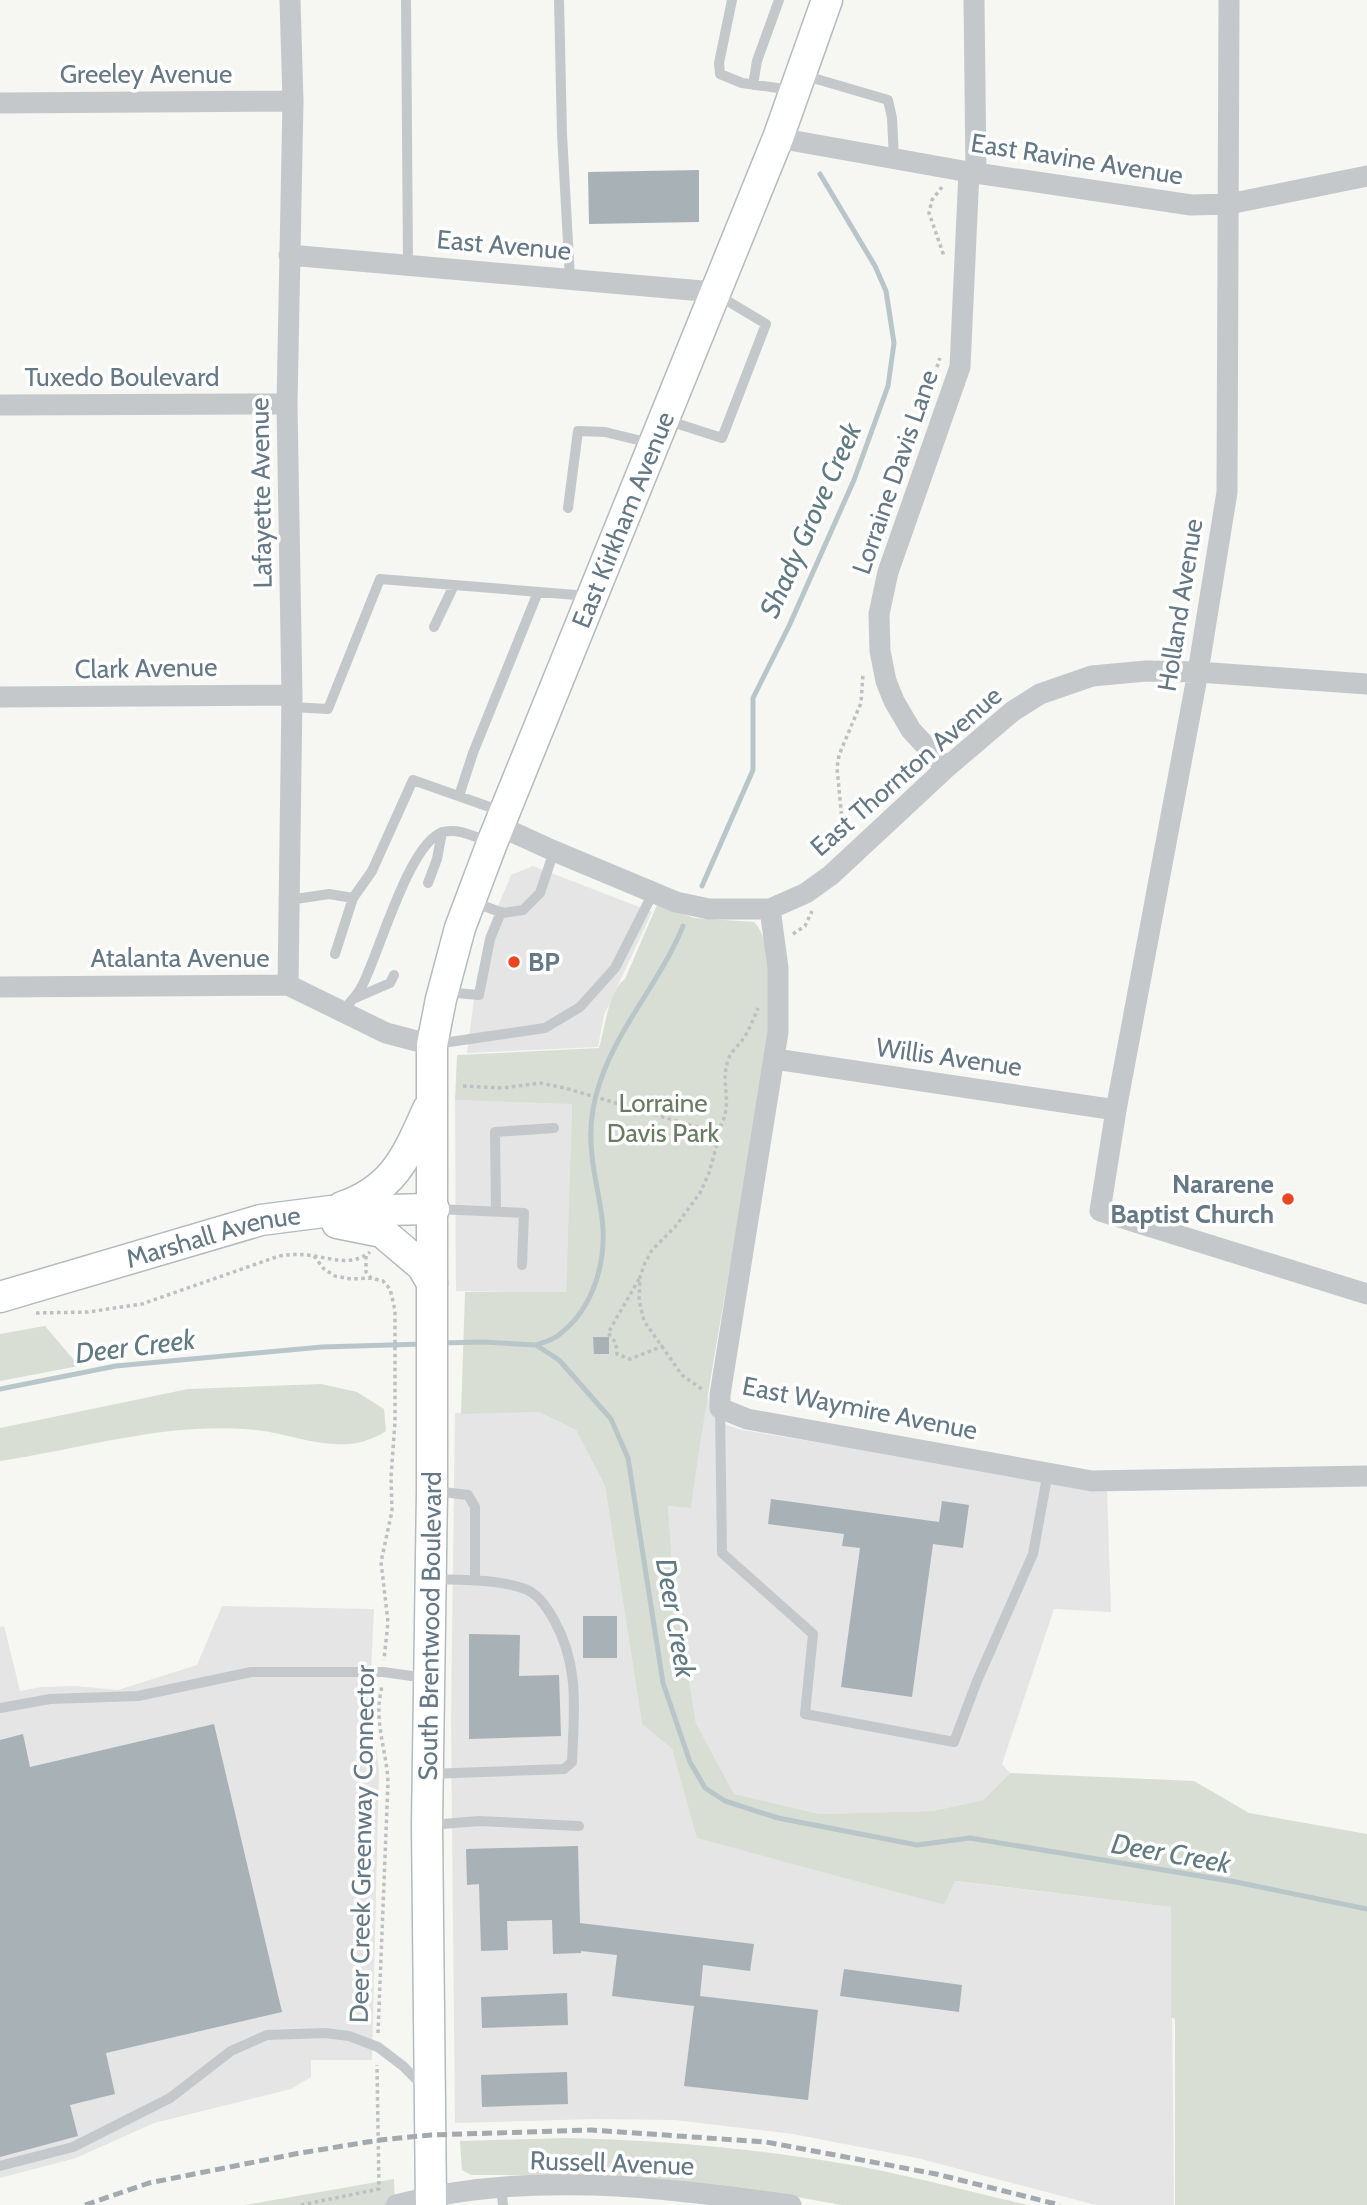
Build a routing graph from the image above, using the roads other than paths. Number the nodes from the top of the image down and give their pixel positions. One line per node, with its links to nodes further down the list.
1 (290, 0): 11 (street, Lafayette Avenue)
2 (406, 0): 19 (lane)
3 (559, 0): 20 (lane)
4 (732, 0): 10 (lane)
5 (779, 0): 10 (lane)
6 (827, 0): 9 (main road, East Kirkham Avenue)
7 (974, 0): 15 (street, Lorraine Davis Lane)
8 (1229, 0): 17 (street, Holland Avenue)
9 (798, 82): 10 (lane); 13 (main road, East Kirkham Avenue); 14 (lane)
10 (753, 85)
11 (293, 101): 12 (street, Greeley Avenue); 18 (street, Lafayette Avenue)
12 (0, 103)
13 (778, 138): 14 (street, East Ravine Avenue); 21 (main road, East Kirkham Avenue)
14 (894, 159): 15 (street, East Ravine Avenue)
15 (972, 172): 17 (street, East Ravine Avenue); 34 (street, Lorraine Davis Lane)
16 (1367, 176): 17 (street, East Ravine Avenue)
17 (1229, 204): 30 (street, Holland Avenue)
18 (289, 255): 19 (street, East Avenue); 22 (street, Lafayette Avenue)
19 (408, 265): 20 (street, East Avenue)
20 (570, 279): 21 (street, East Avenue)
21 (714, 292): 24 (main road, East Kirkham Avenue); 24 (lane)
22 (287, 404): 23 (street, Tuxedo Boulevard); 33 (street, Lafayette Avenue)
23 (0, 405)
24 (658, 431): 25 (lane); 28 (main road, East Kirkham Avenue)
25 (568, 508)
26 (454, 585): 27 (lane); 29 (lane); 33 (lane)
27 (538, 592): 28 (lane); 35 (lane)
28 (592, 596): 36 (main road, East Kirkham Avenue)
29 (434, 627)
30 (1198, 672): 31 (street, East Thornton Avenue); 34 (street, East Thornton Avenue); 55 (street, Holland Avenue)
31 (1367, 684)
32 (0, 697): 33 (street, Clark Avenue)
33 (292, 701): 42 (street, Lafayette Avenue)
34 (946, 768): 44 (street, East Thornton Avenue)
35 (459, 796): 36 (lane); 41 (lane)
36 (498, 827): 37 (lane); 38 (street, East Thornton Avenue); 43 (main road, East Kirkham Avenue)
37 (442, 832): 39 (lane); 51 (lane)
38 (554, 851): 40 (street, East Thornton Avenue); 45 (lane)
39 (428, 883)
40 (653, 892): 44 (street, East Thornton Avenue); 52 (lane)
41 (353, 898): 42 (lane); 46 (lane)
42 (289, 900): 48 (street, Lafayette Avenue)
43 (471, 901): 45 (lane); 50 (main road, East Kirkham Avenue)
44 (770, 909): 53 (street, East Waymire Avenue)
45 (501, 912): 50 (lane)
46 (335, 954)
47 (394, 975): 51 (lane)
48 (288, 985): 49 (street, Atalanta Avenue); 51 (street, Atalanta Avenue)
49 (0, 987)
50 (443, 992): 52 (main road, East Kirkham Avenue)
51 (348, 1005): 52 (street, Atalanta Avenue)
52 (432, 1045): 54 (main road, South Brentwood Boulevard)
53 (775, 1059): 55 (street, Willis Avenue); 65 (street, East Waymire Avenue)
54 (431, 1102): 57 (main road, South Brentwood Boulevard); 58 (main road)
55 (1116, 1110): 62 (street, Holland Avenue)
56 (554, 1128): 59 (lane)
57 (434, 1209): 58 (main road, Marshall Avenue); 59 (lane); 64 (main road, South Brentwood Boulevard)
58 (331, 1211): 60 (main road, Marshall Avenue)
59 (496, 1212): 61 (lane)
60 (261, 1220): 63 (main road, Marshall Avenue); 64 (main road)
61 (522, 1265)
62 (1367, 1294)
63 (0, 1297)
64 (432, 1297): 68 (main road, South Brentwood Boulevard)
65 (720, 1401): 66 (street, East Waymire Avenue); 66 (lane)
66 (1048, 1472): 67 (street, East Waymire Avenue)
67 (1367, 1476)
68 (432, 1491): 69 (main road, South Brentwood Boulevard); 70 (lane)
69 (431, 1579): 70 (lane); 71 (main road, South Brentwood Boulevard)
70 (475, 1580): 73 (lane)
71 (429, 1678): 72 (lane); 73 (main road, South Brentwood Boulevard)
72 (0, 1708)
73 (428, 1774): 74 (main road, South Brentwood Boulevard)
74 (427, 1825): 75 (lane); 76 (main road, South Brentwood Boulevard)
75 (579, 1826)
76 (430, 2093): 77 (lane); 79 (main road, South Brentwood Boulevard)
77 (0, 2166)
78 (502, 2196): 79 (street, Russell Avenue); 81 (street, Russell Avenue)
79 (431, 2200): 80 (street, Russell Avenue)
80 (396, 2205)
81 (791, 2205)

